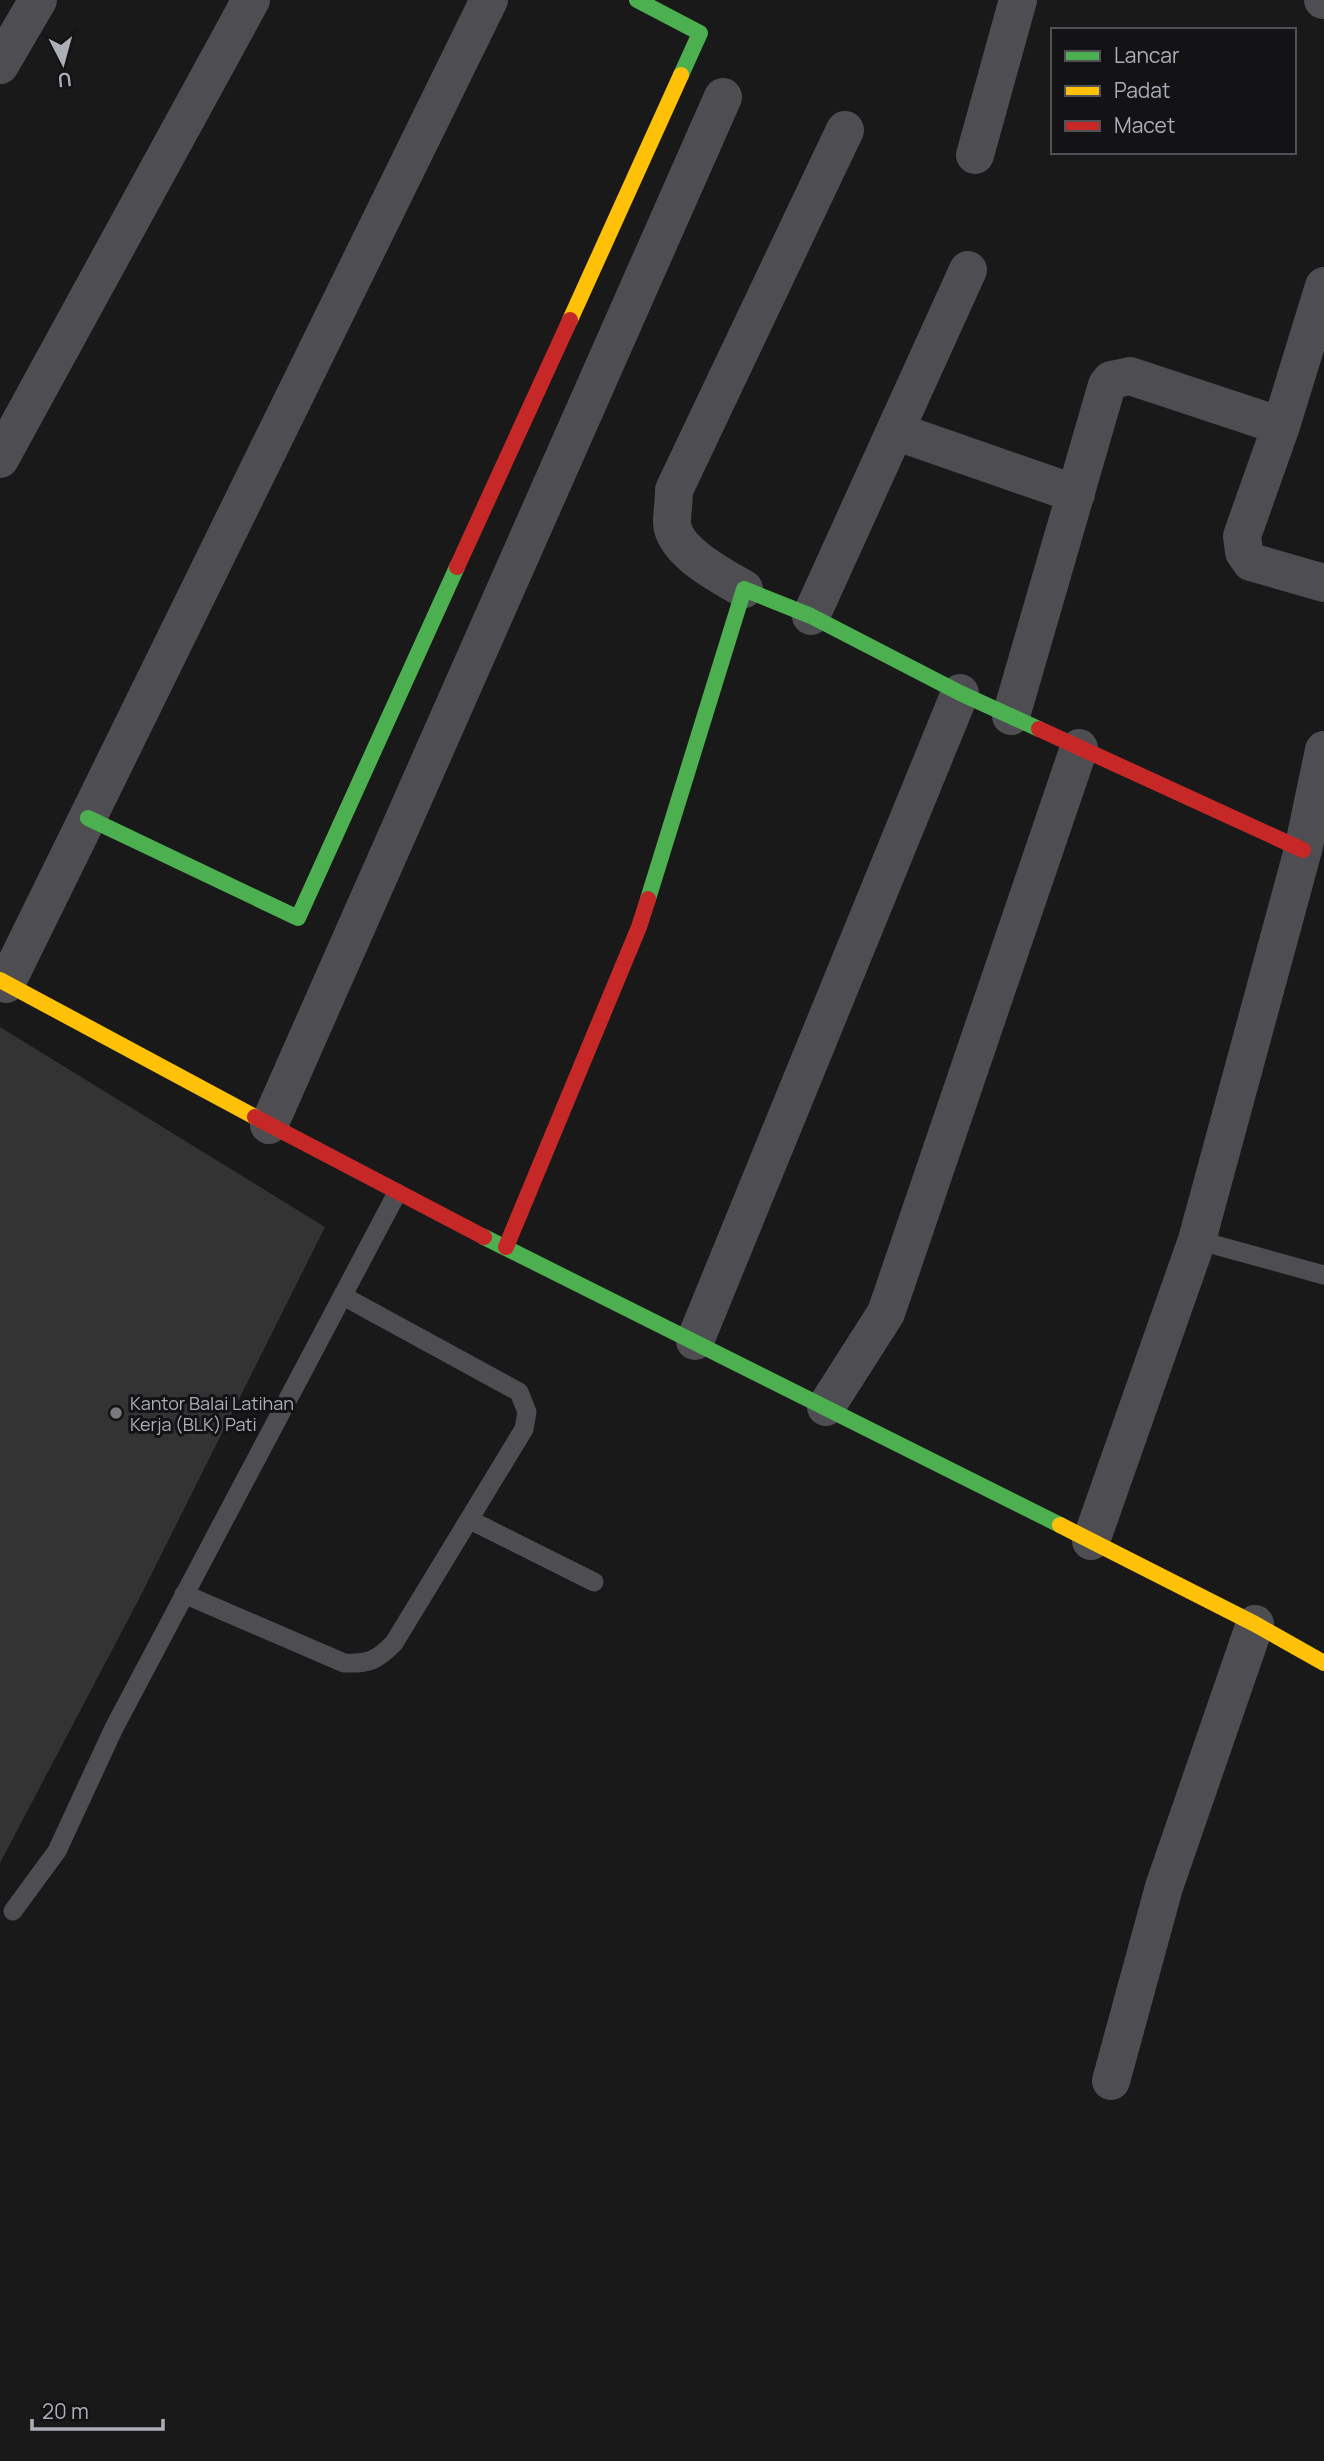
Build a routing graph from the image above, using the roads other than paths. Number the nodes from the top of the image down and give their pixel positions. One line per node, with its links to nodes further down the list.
1 (38, 0): 6 (street)
2 (251, 0): 14 (street)
3 (489, 0): 23 (street)
4 (637, 0): 23 (street)
5 (1018, 0): 9 (street)
6 (0, 65)
7 (723, 97): 26 (street)
8 (845, 130): 17 (street)
9 (975, 155)
10 (968, 270): 13 (street)
11 (1324, 286): 12 (street)
12 (1280, 426): 15 (street); 16 (street)
13 (895, 431): 15 (street); 18 (street)
14 (0, 459)
15 (1076, 494): 20 (street)
16 (1324, 583)
17 (744, 589): 18 (street); 29 (street)
18 (811, 616): 19 (street)
19 (960, 693): 20 (street); 32 (street)
20 (1011, 716): 21 (street)
21 (1079, 748): 24 (street); 33 (street)
22 (1324, 750): 24 (street)
23 (88, 818): 25 (street)
24 (1303, 850): 28 (street)
25 (3, 982): 26 (street)
26 (269, 1125): 27 (street)
27 (397, 1193): 29 (street); 31 (lane)
28 (1197, 1240): 30 (lane); 35 (street)
29 (506, 1247): 32 (street)
30 (1324, 1275)
31 (343, 1296): 34 (lane); 37 (lane)
32 (695, 1341): 33 (street)
33 (826, 1407): 35 (street)
34 (470, 1520): 36 (lane); 37 (lane)
35 (1091, 1541): 38 (street)
36 (594, 1583)
37 (184, 1594): 40 (lane)
38 (1255, 1624): 39 (street); 41 (street)
39 (1324, 1662)
40 (13, 1911)
41 (1111, 2081)

